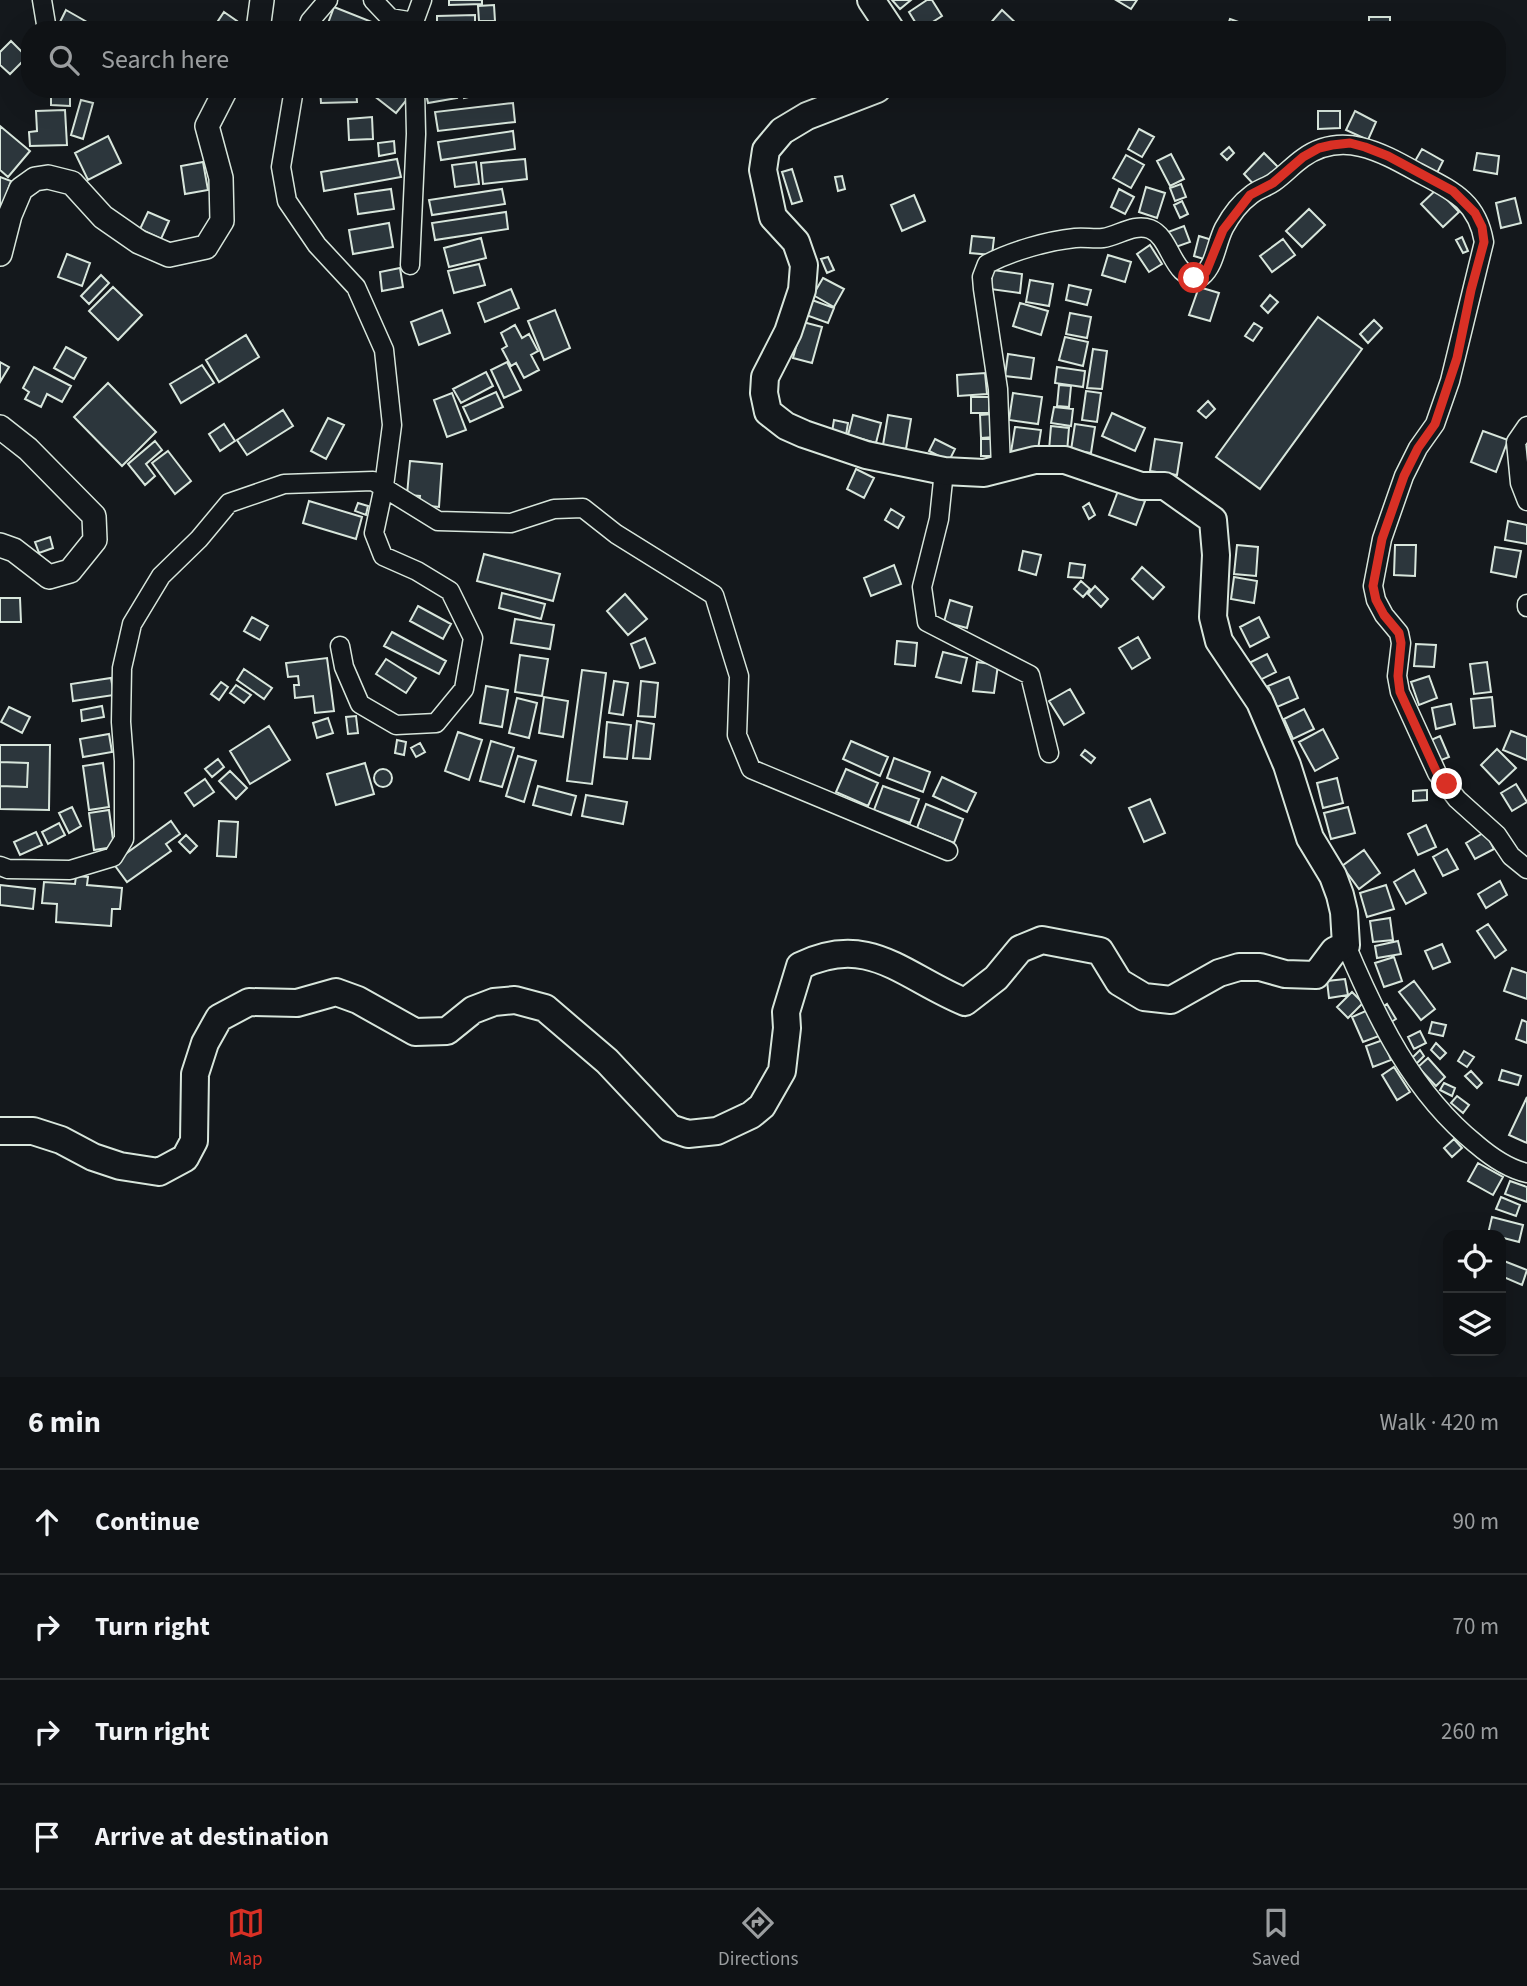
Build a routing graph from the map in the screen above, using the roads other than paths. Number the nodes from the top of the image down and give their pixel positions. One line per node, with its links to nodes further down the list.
1 (42, 0): 7 (street)
2 (262, 0): 8 (main road)
3 (328, 0): 9 (street)
4 (373, 0): 10 (street)
5 (422, 0): 11 (street)
6 (871, 0): 12 (highway)
7 (46, 21)
8 (259, 21)
9 (310, 21)
10 (399, 21)
11 (416, 21)
12 (885, 21)
13 (221, 98): 17 (main road)
14 (292, 98): 23 (street)
15 (415, 98): 18 (street)
16 (854, 98): 22 (highway)
17 (0, 254)
18 (410, 264)
19 (1527, 426): 24 (street)
20 (0, 427): 25 (main road)
21 (1001, 469): 22 (highway); 30 (street); 31 (highway)
22 (944, 471): 27 (street)
23 (384, 486): 26 (street); 28 (street); 29 (street)
24 (1527, 500)
25 (0, 545)
26 (340, 646)
27 (1049, 753)
28 (948, 851)
29 (0, 866)
30 (1527, 869)
31 (1346, 945): 32 (highway); 33 (street)
32 (0, 1131)
33 (1527, 1173)

